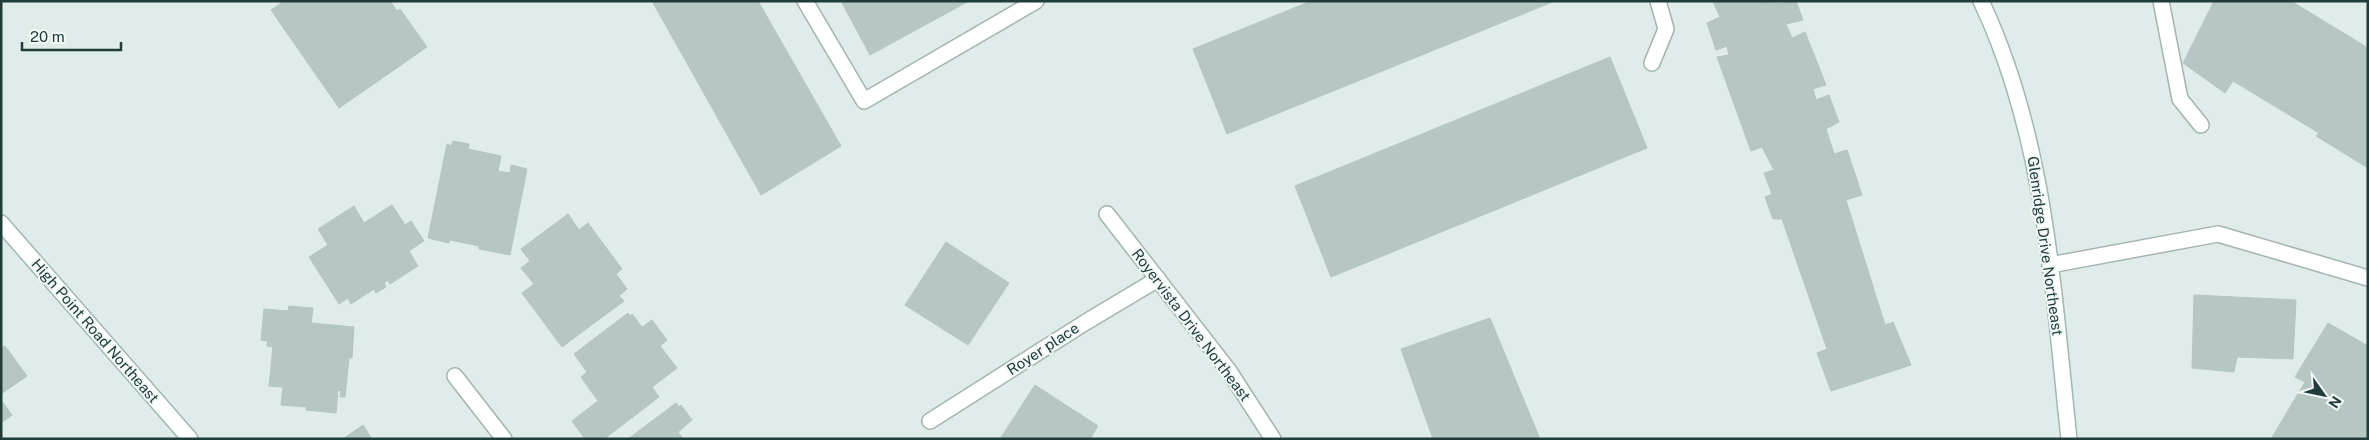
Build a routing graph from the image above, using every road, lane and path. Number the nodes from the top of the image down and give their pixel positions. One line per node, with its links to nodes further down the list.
1 (805, 1): 2 (street)
2 (1036, 1)
3 (1658, 1): 6 (street)
4 (1981, 1): 10 (street, Glenridge Drive Northeast)
5 (2161, 1): 7 (street)
6 (1652, 63)
7 (2201, 125)
8 (1107, 214): 12 (street, Royervista Drive Northeast)
9 (1, 223): 15 (street, High Point Road Northeast)
10 (2050, 265): 11 (street); 18 (street, Glenridge Drive Northeast)
11 (2368, 278)
12 (1158, 280): 14 (street, Royer place); 17 (street, Royervista Drive Northeast)
13 (455, 376): 16 (street)
14 (930, 421)
15 (190, 439)
16 (504, 439)
17 (1273, 439)
18 (2069, 439)

